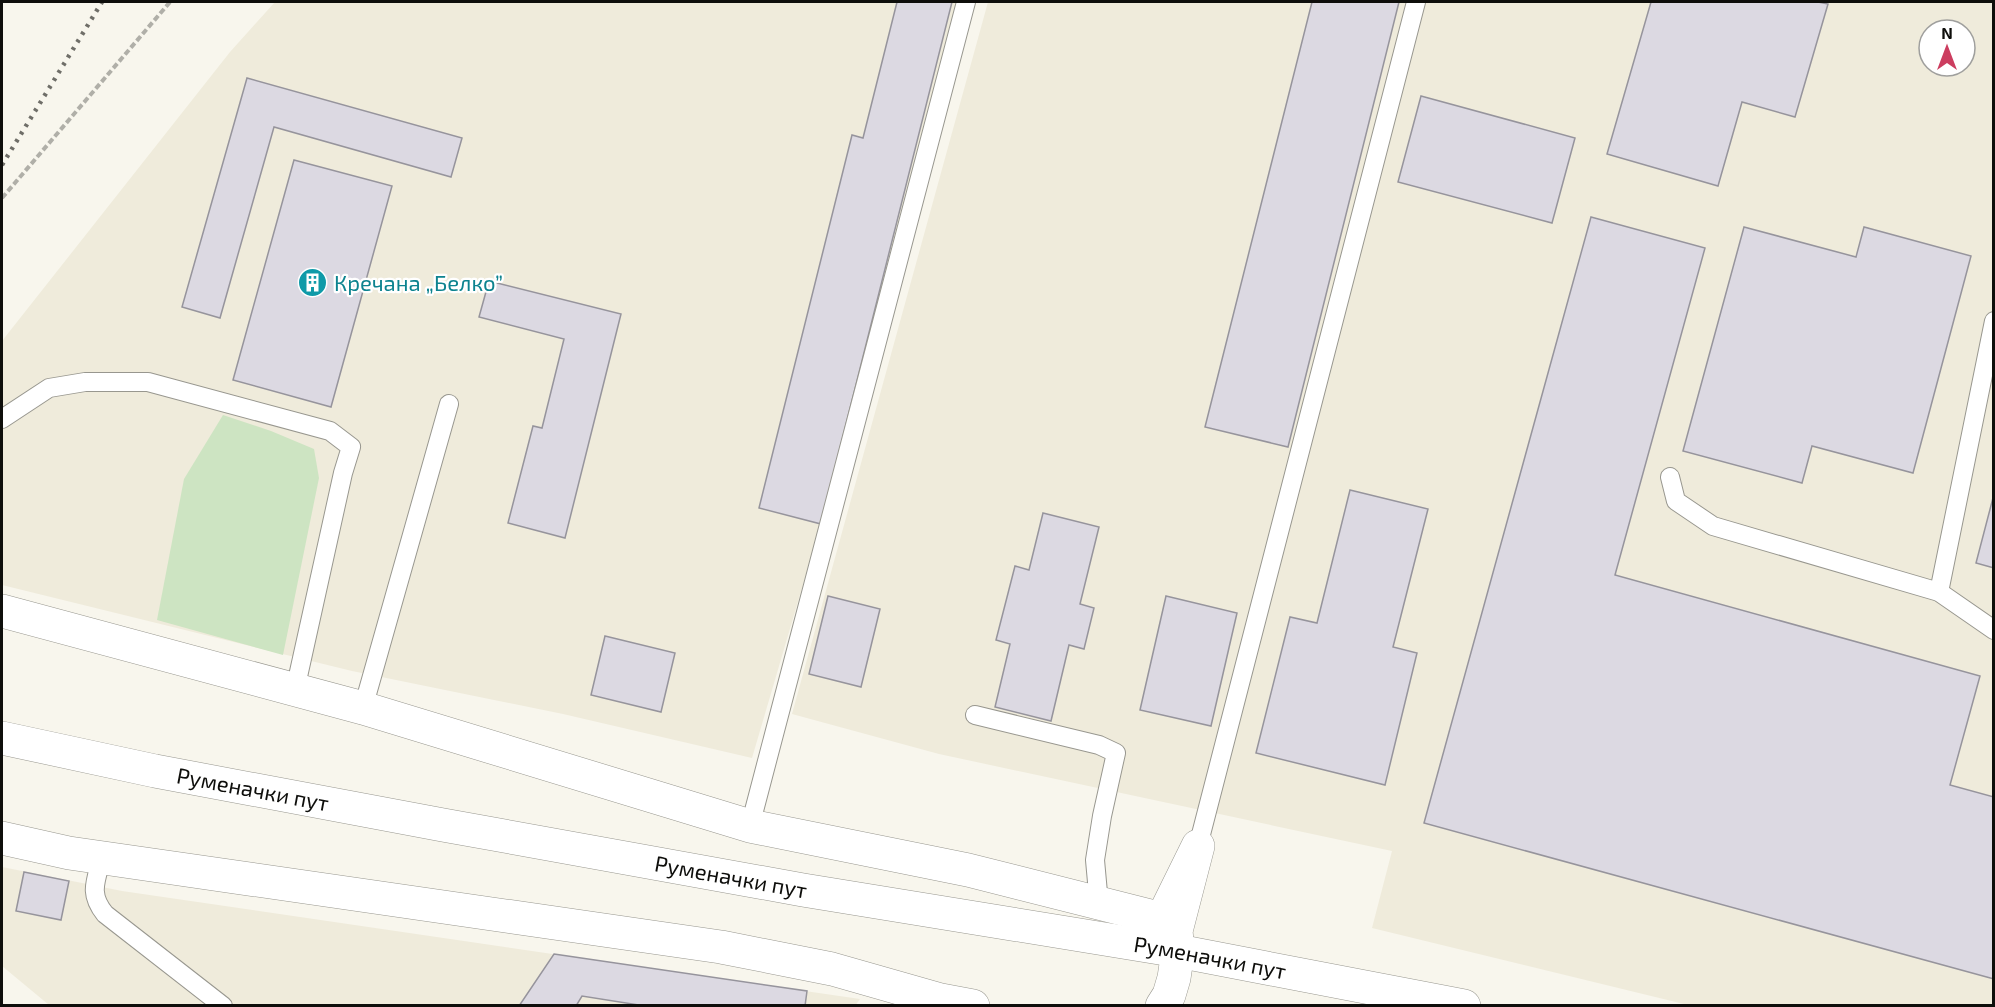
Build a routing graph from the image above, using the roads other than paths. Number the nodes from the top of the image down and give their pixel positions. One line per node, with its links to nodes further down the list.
1 (966, 2): 14 (lane)
2 (1416, 2): 16 (lane)
3 (1994, 321): 7 (lane)
4 (449, 404): 11 (lane)
5 (2, 419): 10 (lane)
6 (1670, 477): 7 (lane)
7 (1939, 592): 9 (lane)
8 (2, 611): 10 (street)
9 (1994, 630)
10 (295, 690): 11 (street)
11 (363, 708): 14 (street)
12 (975, 715): 18 (lane)
13 (2, 738): 19 (street, Руменачки пут)
14 (750, 826): 18 (street)
15 (2, 838): 17 (street)
16 (1198, 846): 18 (street); 19 (street)
17 (102, 857): 20 (street); 21 (lane)
18 (1099, 904)
19 (1178, 951): 23 (street); 24 (street, Руменачки пут)
20 (939, 1003): 22 (street)
21 (223, 1005)
22 (973, 1005)
23 (1162, 1005)
24 (1464, 1005)

